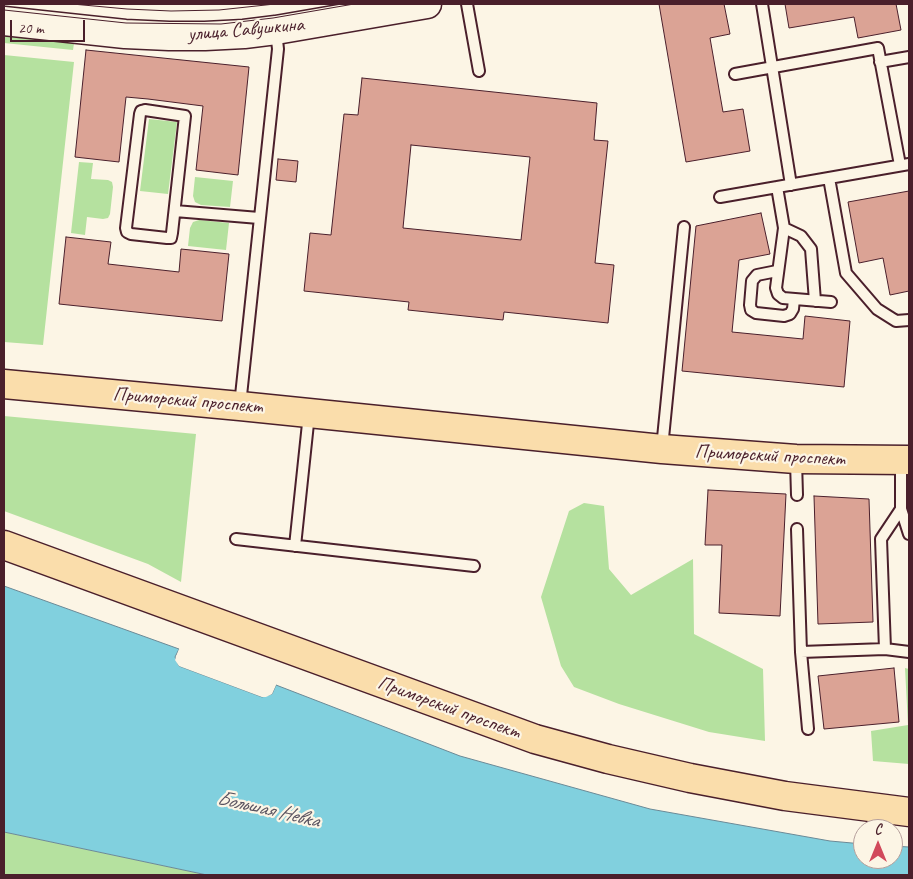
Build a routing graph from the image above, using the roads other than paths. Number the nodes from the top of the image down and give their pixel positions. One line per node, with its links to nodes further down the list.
1 (427, 4): 5 (main road, улица Савушкина)
2 (467, 4): 9 (lane)
3 (762, 4): 8 (lane)
4 (4, 21): 5 (main road, улица Савушкина)
5 (276, 30): 17 (lane)
6 (909, 57): 7 (lane)
7 (880, 62): 8 (lane); 11 (lane)
8 (772, 68): 10 (lane); 13 (lane)
9 (479, 71)
10 (735, 74)
11 (904, 165): 12 (lane)
12 (829, 178): 13 (lane); 24 (lane)
13 (791, 185): 14 (lane)
14 (777, 187): 15 (lane); 19 (lane)
15 (720, 197)
16 (175, 211): 16 (lane); 17 (lane)
17 (259, 218): 26 (lane)
18 (684, 227): 28 (lane)
19 (784, 228): 20 (lane); 22 (lane)
20 (778, 271): 21 (lane); 21 (lane)
21 (794, 299): 22 (lane)
22 (815, 301): 23 (lane)
23 (831, 302)
24 (909, 320)
25 (4, 384): 26 (main road, Приморский проспект)
26 (240, 406): 27 (main road, Приморский проспект)
27 (309, 413): 28 (main road, Приморский проспект); 37 (lane)
28 (662, 449): 29 (main road, Приморский проспект)
29 (796, 459): 30 (main road, Приморский проспект); 31 (lane)
30 (905, 461): 32 (lane)
31 (797, 495)
32 (901, 509): 34 (lane); 39 (lane)
33 (797, 528): 40 (lane)
34 (909, 534)
35 (236, 539): 37 (lane)
36 (4, 545): 43 (main road, Приморский проспект)
37 (295, 546): 38 (lane)
38 (474, 566)
39 (885, 649): 40 (lane); 41 (lane)
40 (801, 652): 42 (lane)
41 (909, 652)
42 (808, 729)
43 (909, 812)

